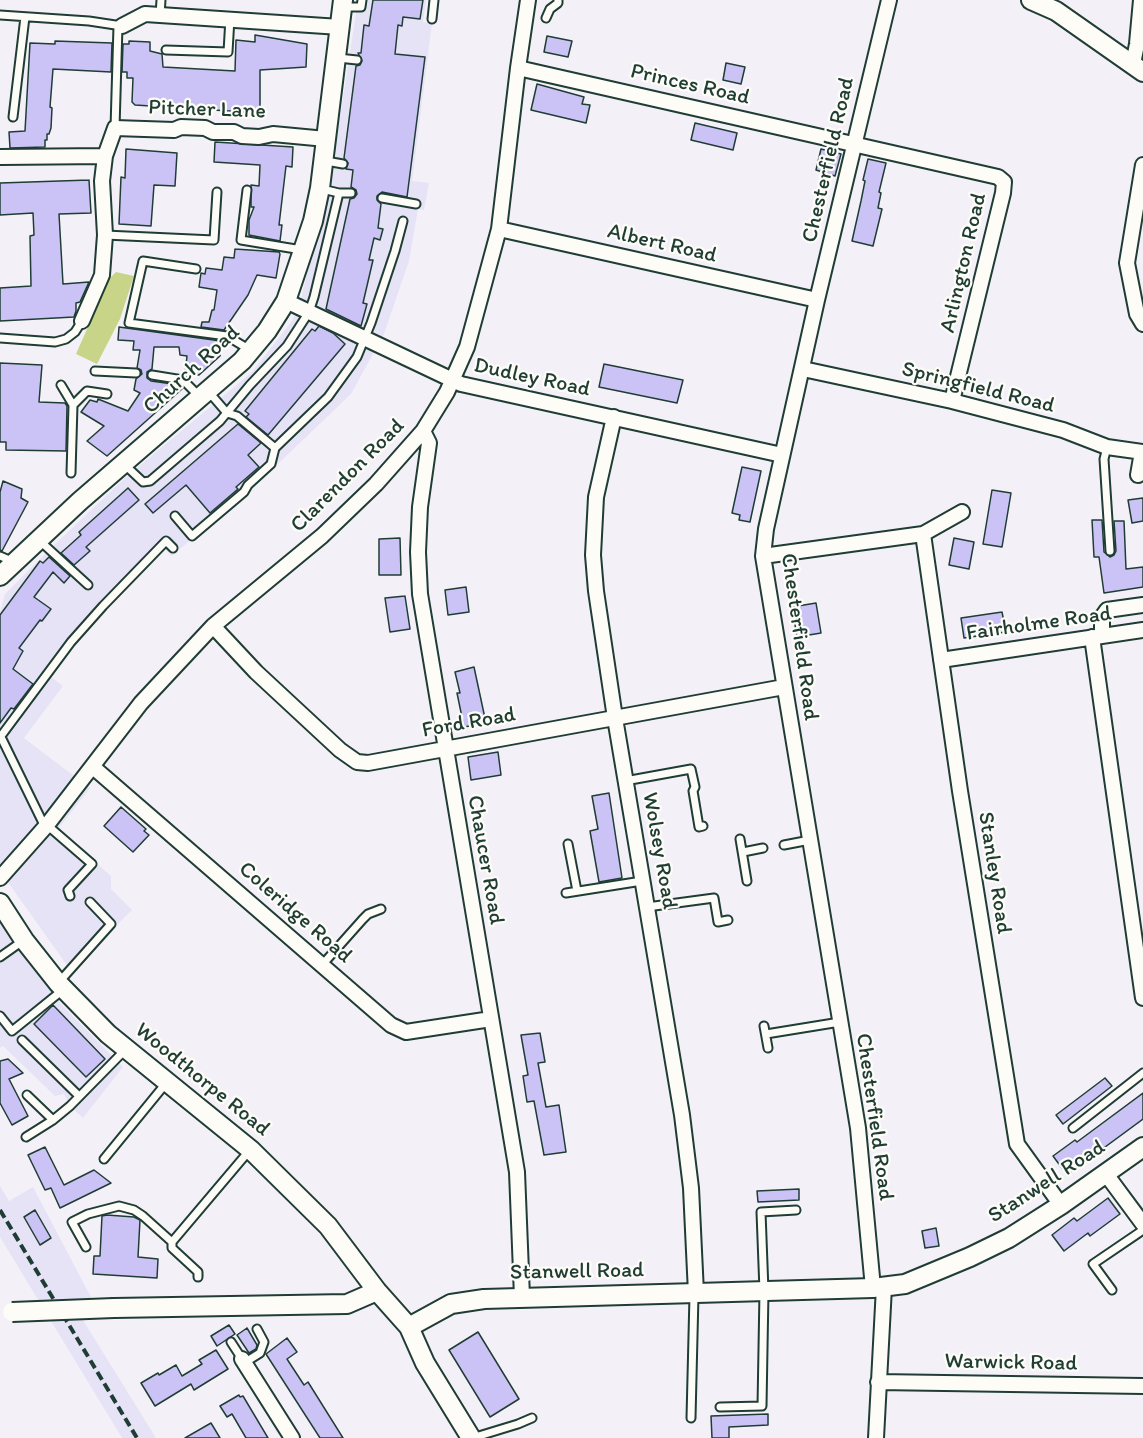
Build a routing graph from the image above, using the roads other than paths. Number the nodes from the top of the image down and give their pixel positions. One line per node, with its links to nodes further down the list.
1 (161, 0): 11 (lane)
2 (362, 0): 9 (lane)
3 (434, 0): 15 (lane)
4 (528, 0): 21 (street, Clarendon Road)
5 (558, 0): 14 (lane)
6 (889, 0): 26 (street, Chesterfield Road)
7 (1031, 0): 22 (street)
8 (1142, 0): 22 (street)
9 (342, 4): 17 (street, Church Road)
10 (0, 15): 12 (lane)
11 (159, 15): 13 (street); 16 (street)
12 (26, 16): 16 (lane); 23 (lane)
13 (230, 18): 17 (street); 18 (lane)
14 (546, 18)
15 (432, 19)
16 (120, 26): 24 (lane)
17 (340, 27): 19 (street, Church Road)
18 (166, 50)
19 (336, 58): 20 (lane); 25 (street, Church Road)
20 (357, 60)
21 (518, 68): 26 (street, Princes Road); 40 (street, Clarendon Road)
22 (1138, 68)
23 (13, 117)
24 (115, 128): 25 (street, Pitcher Lane); 27 (street, Pitcher Lane)
25 (326, 139): 29 (street, Church Road)
26 (853, 144): 44 (street, Chesterfield Road); 60 (street, Arlington Road)
27 (105, 156): 28 (street); 41 (street, Pitcher Lane)
28 (0, 158)
29 (323, 161): 30 (lane); 32 (street, Church Road)
30 (343, 164)
31 (1143, 165): 48 (street)
32 (320, 188): 35 (lane); 42 (street, Church Road)
33 (247, 190): 42 (lane)
34 (217, 192): 41 (lane)
35 (339, 193): 36 (lane); 46 (lane)
36 (351, 193)
37 (382, 198): 38 (lane)
38 (416, 204)
39 (403, 221): 50 (lane)
40 (499, 229): 44 (street, Albert Road); 56 (street, Clarendon Road)
41 (105, 235): 47 (street, Pitcher Lane)
42 (304, 251): 45 (street, Church Road)
43 (196, 268): 51 (lane)
44 (817, 300): 52 (street, Chesterfield Road)
45 (286, 301): 46 (street, Dudley Road); 51 (street, Church Road)
46 (309, 312): 50 (street, Dudley Road); 62 (lane)
47 (82, 321): 49 (lane)
48 (1143, 324)
49 (0, 338)
50 (364, 339): 56 (street, Dudley Road); 66 (lane)
51 (251, 351): 59 (street, Church Road)
52 (803, 369): 60 (street, Springfield Road); 68 (street, Chesterfield Road)
53 (95, 371): 54 (lane)
54 (136, 373)
55 (152, 375): 59 (lane)
56 (452, 380): 63 (street, Dudley Road); 64 (street, Clarendon Road)
57 (61, 385): 61 (lane)
58 (107, 394): 61 (lane)
59 (205, 394): 62 (lane); 69 (street, Church Road)
60 (952, 401): 65 (street, Springfield Road)
61 (73, 405): 70 (lane)
62 (227, 413): 66 (lane); 69 (lane)
63 (614, 417): 68 (street, Dudley Road); 88 (street, Wolsey Road)
64 (423, 431): 83 (street, Clarendon Road); 90 (street, Chaucer Road)
65 (1107, 447): 67 (street, Springfield Road); 77 (lane)
66 (275, 448): 73 (lane)
67 (1143, 452): 71 (street, Springfield Road)
68 (782, 455): 78 (street, Chesterfield Road)
69 (123, 463): 75 (street, Church Road)
70 (71, 473)
71 (1138, 475)
72 (962, 512): 74 (street)
73 (175, 516)
74 (923, 534): 78 (street); 86 (street, Stanley Road)
75 (38, 539): 79 (street, Church Road); 81 (lane)
76 (173, 548): 89 (lane)
77 (1110, 551)
78 (763, 556): 87 (street, Chesterfield Road)
79 (7, 559): 80 (street, Church Road)
80 (0, 576)
81 (88, 585)
82 (1143, 605): 85 (street)
83 (213, 626): 90 (street, Ford Road); 91 (street, Clarendon Road)
84 (1143, 630): 85 (street, Fairholme Road)
85 (1097, 636): 86 (street, Fairholme Road); 116 (street)
86 (940, 660): 136 (street, Stanley Road)
87 (784, 687): 88 (street, Ford Road); 96 (street, Chesterfield Road)
88 (615, 718): 90 (street, Ford Road); 92 (street, Wolsey Road)
89 (0, 736): 93 (lane)
90 (445, 749): 118 (street, Chaucer Road)
91 (93, 767): 93 (street, Clarendon Road); 114 (street, Coleridge Road)
92 (626, 781): 94 (lane); 102 (street, Wolsey Road)
93 (46, 826): 101 (street, Clarendon Road); 106 (lane)
94 (703, 826)
95 (740, 838): 100 (lane)
96 (810, 840): 98 (lane); 119 (street, Chesterfield Road)
97 (568, 844): 104 (lane)
98 (784, 845)
99 (763, 848): 100 (lane)
100 (742, 852): 103 (lane)
101 (0, 878)
102 (642, 881): 104 (lane); 109 (street, Wolsey Road)
103 (747, 881)
104 (576, 891): 105 (lane)
105 (566, 893)
106 (70, 896)
107 (90, 902): 115 (lane)
108 (0, 903): 112 (street, Woodthorpe Road)
109 (647, 907): 111 (lane); 147 (street, Wolsey Road)
110 (381, 909): 114 (lane)
111 (728, 920)
112 (24, 940): 113 (lane); 115 (street, Woodthorpe Road)
113 (0, 957)
114 (322, 965): 118 (street, Coleridge Road)
115 (61, 986): 117 (lane); 124 (street, Woodthorpe Road)
116 (1143, 998)
117 (0, 1016)
118 (491, 1019): 148 (street, Chaucer Road)
119 (840, 1022): 121 (lane); 143 (street, Chesterfield Road)
120 (764, 1026): 121 (lane)
121 (766, 1034): 123 (lane)
122 (22, 1040): 128 (lane)
123 (768, 1048)
124 (126, 1049): 126 (street, Woodthorpe Road); 128 (lane)
125 (1143, 1073): 130 (lane)
126 (166, 1082): 133 (street, Woodthorpe Road); 134 (lane)
127 (27, 1095): 129 (lane)
128 (79, 1096): 129 (lane)
129 (53, 1120): 131 (lane)
130 (1073, 1128)
131 (26, 1137)
132 (1143, 1147): 135 (street, Stanwell Road)
133 (251, 1150): 140 (lane); 145 (street, Woodthorpe Road)
134 (104, 1159)
135 (1106, 1174): 136 (street, Stanwell Road); 138 (street)
136 (1061, 1205): 143 (street, Stanwell Road)
137 (796, 1210): 146 (lane)
138 (1143, 1224)
139 (1143, 1230): 144 (lane)
140 (172, 1242): 141 (lane); 142 (lane)
141 (86, 1247)
142 (198, 1277)
143 (879, 1287): 146 (street, Stanwell Road); 154 (street, Chesterfield Road)
144 (1112, 1290)
145 (377, 1291): 149 (street, bridge); 150 (street)
146 (765, 1291): 147 (street, Stanwell Road); 156 (lane)
147 (695, 1293): 148 (street, Stanwell Road); 158 (lane)
148 (522, 1297): 150 (street, Stanwell Road)
149 (6, 1312)
150 (409, 1327): 160 (street)
151 (257, 1329): 153 (lane)
152 (231, 1342): 153 (lane)
153 (244, 1368): 159 (street)
154 (878, 1382): 155 (street, Warwick Road); 161 (street, Chesterfield Road)
155 (1143, 1386)
156 (720, 1407)
157 (532, 1418): 160 (lane)
158 (691, 1418)
159 (292, 1438)
160 (472, 1438)
161 (876, 1438)

